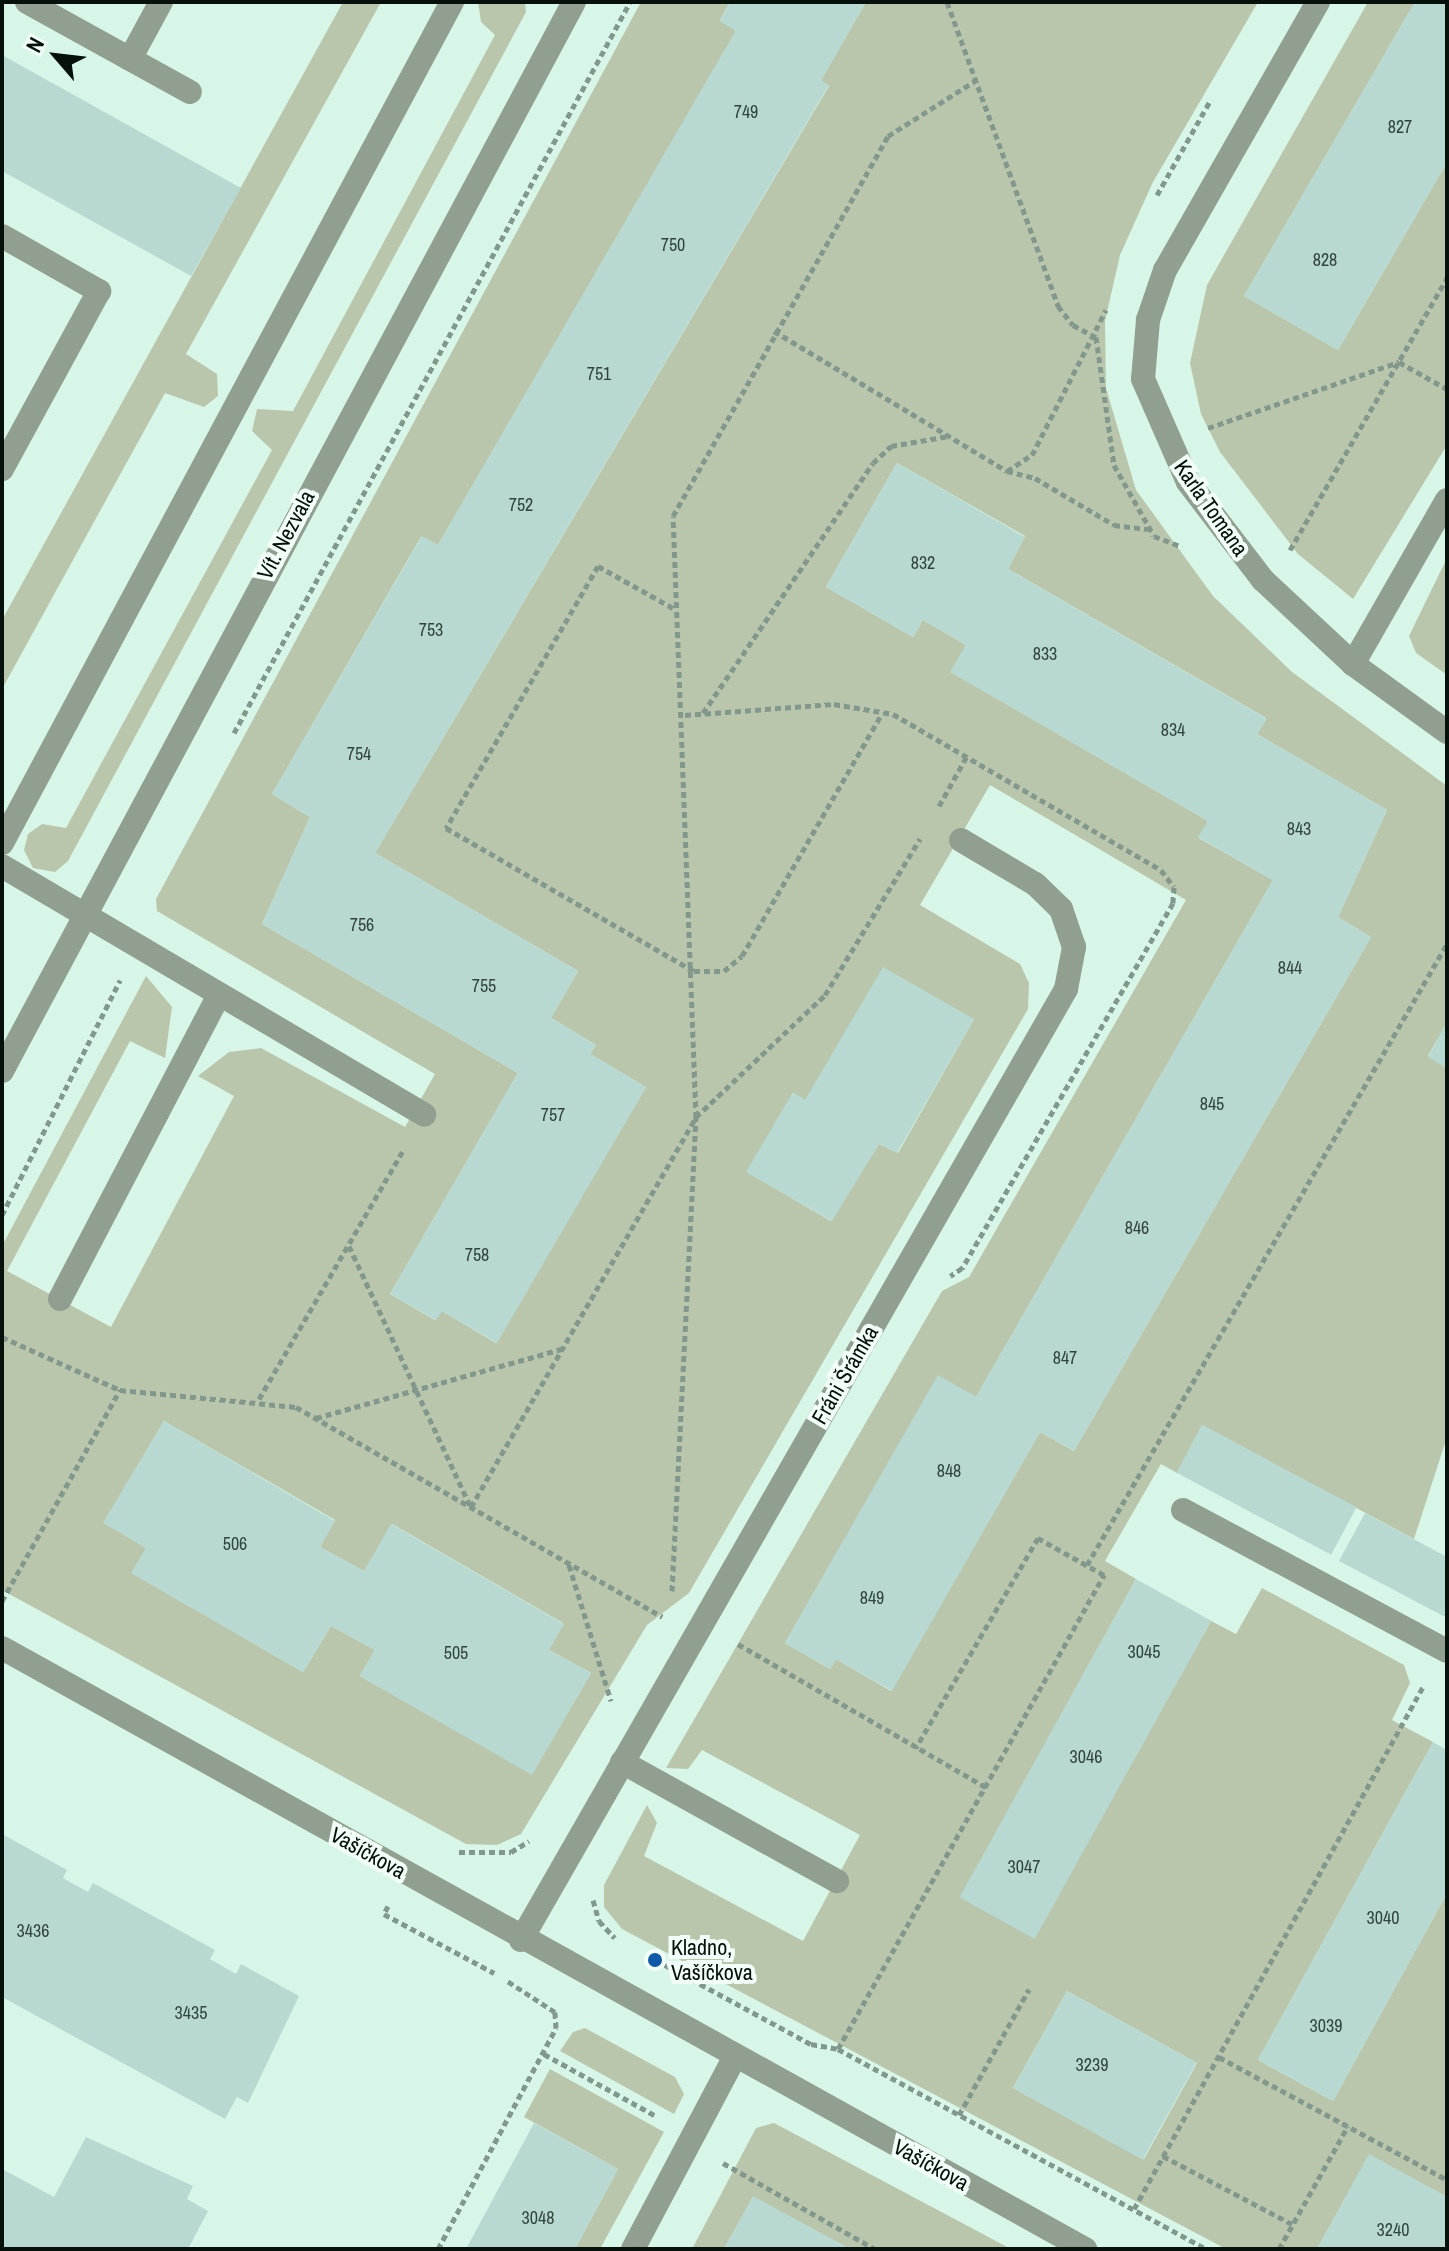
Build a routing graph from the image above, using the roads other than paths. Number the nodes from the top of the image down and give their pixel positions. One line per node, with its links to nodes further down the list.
1 (27, 2): 6 (street)
2 (161, 2): 6 (street)
3 (452, 2): 14 (street)
4 (574, 2): 16 (street, Vít. Nezvala)
5 (1318, 2): 11 (street, Karla Tomana)
6 (130, 59): 7 (street)
7 (190, 92)
8 (2, 236): 9 (street)
9 (2, 469)
10 (1447, 500): 11 (street)
11 (1353, 664): 12 (street, Karla Tomana)
12 (1447, 732)
13 (961, 840): 24 (street, Fráni Šrámka)
14 (2, 843)
15 (2, 866): 16 (street)
16 (82, 916): 17 (street); 18 (street, Vít. Nezvala)
17 (219, 995): 19 (street); 20 (street)
18 (2, 1071)
19 (424, 1115)
20 (60, 1299)
21 (1183, 1510): 23 (street)
22 (2, 1648): 26 (street, Vašíčkova)
23 (1445, 1650)
24 (622, 1762): 25 (street); 26 (street, Fráni Šrámka)
25 (837, 1881)
26 (521, 1940): 27 (street, Vašíčkova)
27 (734, 2058): 28 (street); 29 (street, Vašíčkova)
28 (633, 2249)
29 (1085, 2249)

